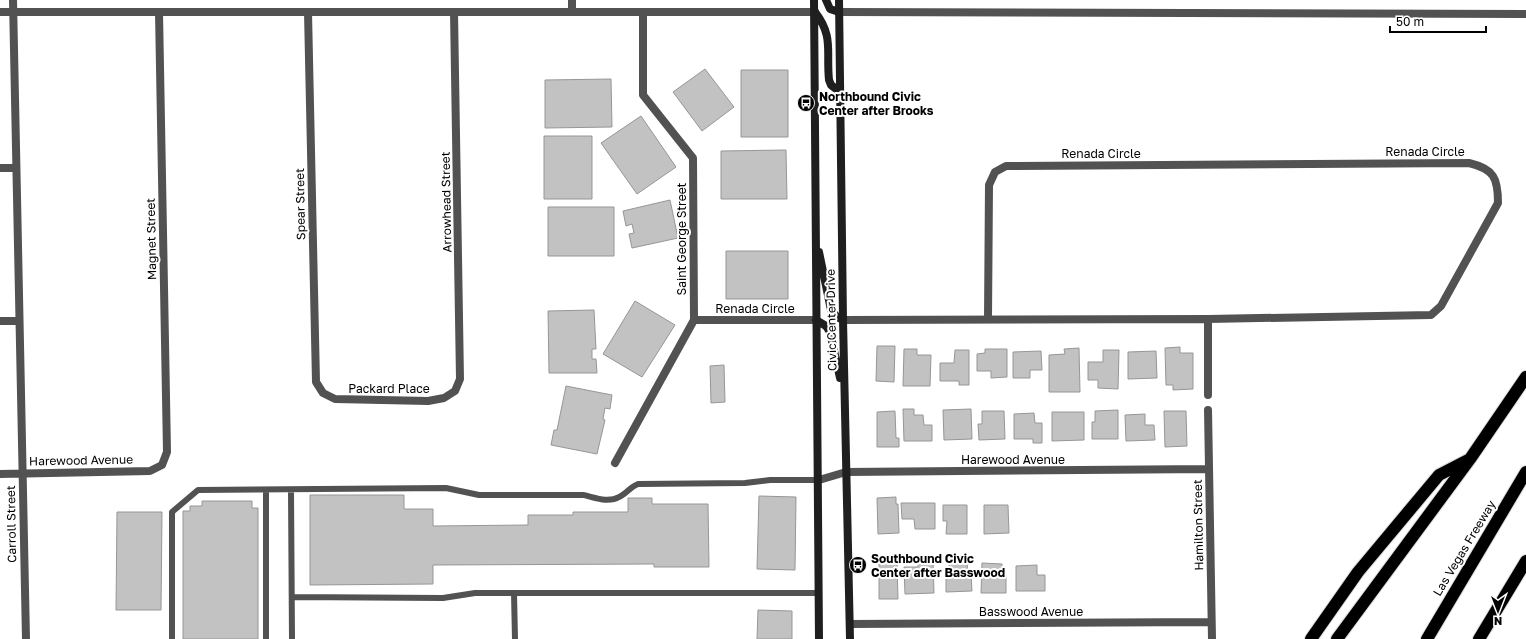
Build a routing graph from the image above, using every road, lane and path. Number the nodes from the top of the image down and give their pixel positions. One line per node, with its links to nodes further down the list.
1 (13, 0): 7 (street, Carroll Street)
2 (572, 0): 11 (street)
3 (814, 0): 13 (main road, Civic Center Drive)
4 (826, 0): 14 (main road)
5 (839, 0): 14 (main road, Civic Center Drive)
6 (0, 12): 7 (street)
7 (13, 12): 8 (street); 18 (street, Carroll Street)
8 (159, 12): 9 (street); 35 (street, Magnet Street)
9 (308, 12): 10 (street); 29 (street, Spear Street)
10 (454, 12): 11 (street); 28 (street, Arrowhead Street)
11 (572, 12): 12 (street)
12 (643, 12): 13 (street); 22 (street, Saint George Street)
13 (815, 12): 16 (main road); 19 (main road, Civic Center Drive)
14 (839, 12): 15 (street); 16 (main road, Civic Center Drive)
15 (1526, 14)
16 (840, 92): 24 (main road, Civic Center Drive)
17 (0, 168): 18 (street)
18 (16, 168): 26 (street, Carroll Street)
19 (816, 233): 23 (main road, Civic Center Drive); 24 (main road)
20 (988, 319): 21 (street, Renada Circle); 21 (street, Renada Circle); 24 (street, Renada Circle)
21 (1208, 319): 31 (street)
22 (694, 320): 23 (street, Renada Circle); 34 (street, Saint George Street)
23 (816, 320): 30 (main road); 41 (main road, Civic Center Drive)
24 (843, 320): 30 (main road, Civic Center Drive)
25 (0, 321): 26 (street)
26 (19, 321): 40 (street, Carroll Street)
27 (1526, 377): 33 (highway)
28 (455, 391): 29 (street, Packard Place)
29 (323, 393)
30 (844, 394): 37 (main road, Civic Center Drive)
31 (1208, 395)
32 (1208, 410): 36 (street, Hamilton Street)
33 (1470, 459): 58 (highway); 59 (highway)
34 (615, 463)
35 (162, 465): 40 (street, Harewood Avenue)
36 (1209, 470): 37 (street, Harewood Avenue); 48 (street, Hamilton Street)
37 (846, 472): 41 (street, Harewood Avenue); 49 (main road, Civic Center Drive)
38 (1526, 472): 60 (highway, Las Vegas Freeway)
39 (0, 474): 40 (street, Harewood Avenue)
40 (22, 474): 50 (street, Carroll Street)
41 (818, 480): 43 (lane); 46 (main road, Civic Center Drive)
42 (266, 490): 43 (lane); 51 (lane); 52 (lane)
43 (291, 490): 47 (lane)
44 (1526, 561): 61 (highway)
45 (514, 593): 46 (lane); 47 (lane); 54 (lane)
46 (819, 593): 55 (main road, Civic Center Drive)
47 (292, 597): 53 (lane)
48 (1211, 622): 49 (street, Basswood Avenue); 57 (street, Hamilton Street)
49 (850, 624): 56 (main road, Civic Center Drive)
50 (26, 639)
51 (172, 639)
52 (266, 639)
53 (292, 639)
54 (514, 639)
55 (819, 639)
56 (850, 639)
57 (1212, 639)
58 (1311, 639)
59 (1337, 639)
60 (1427, 639)
61 (1479, 639)

